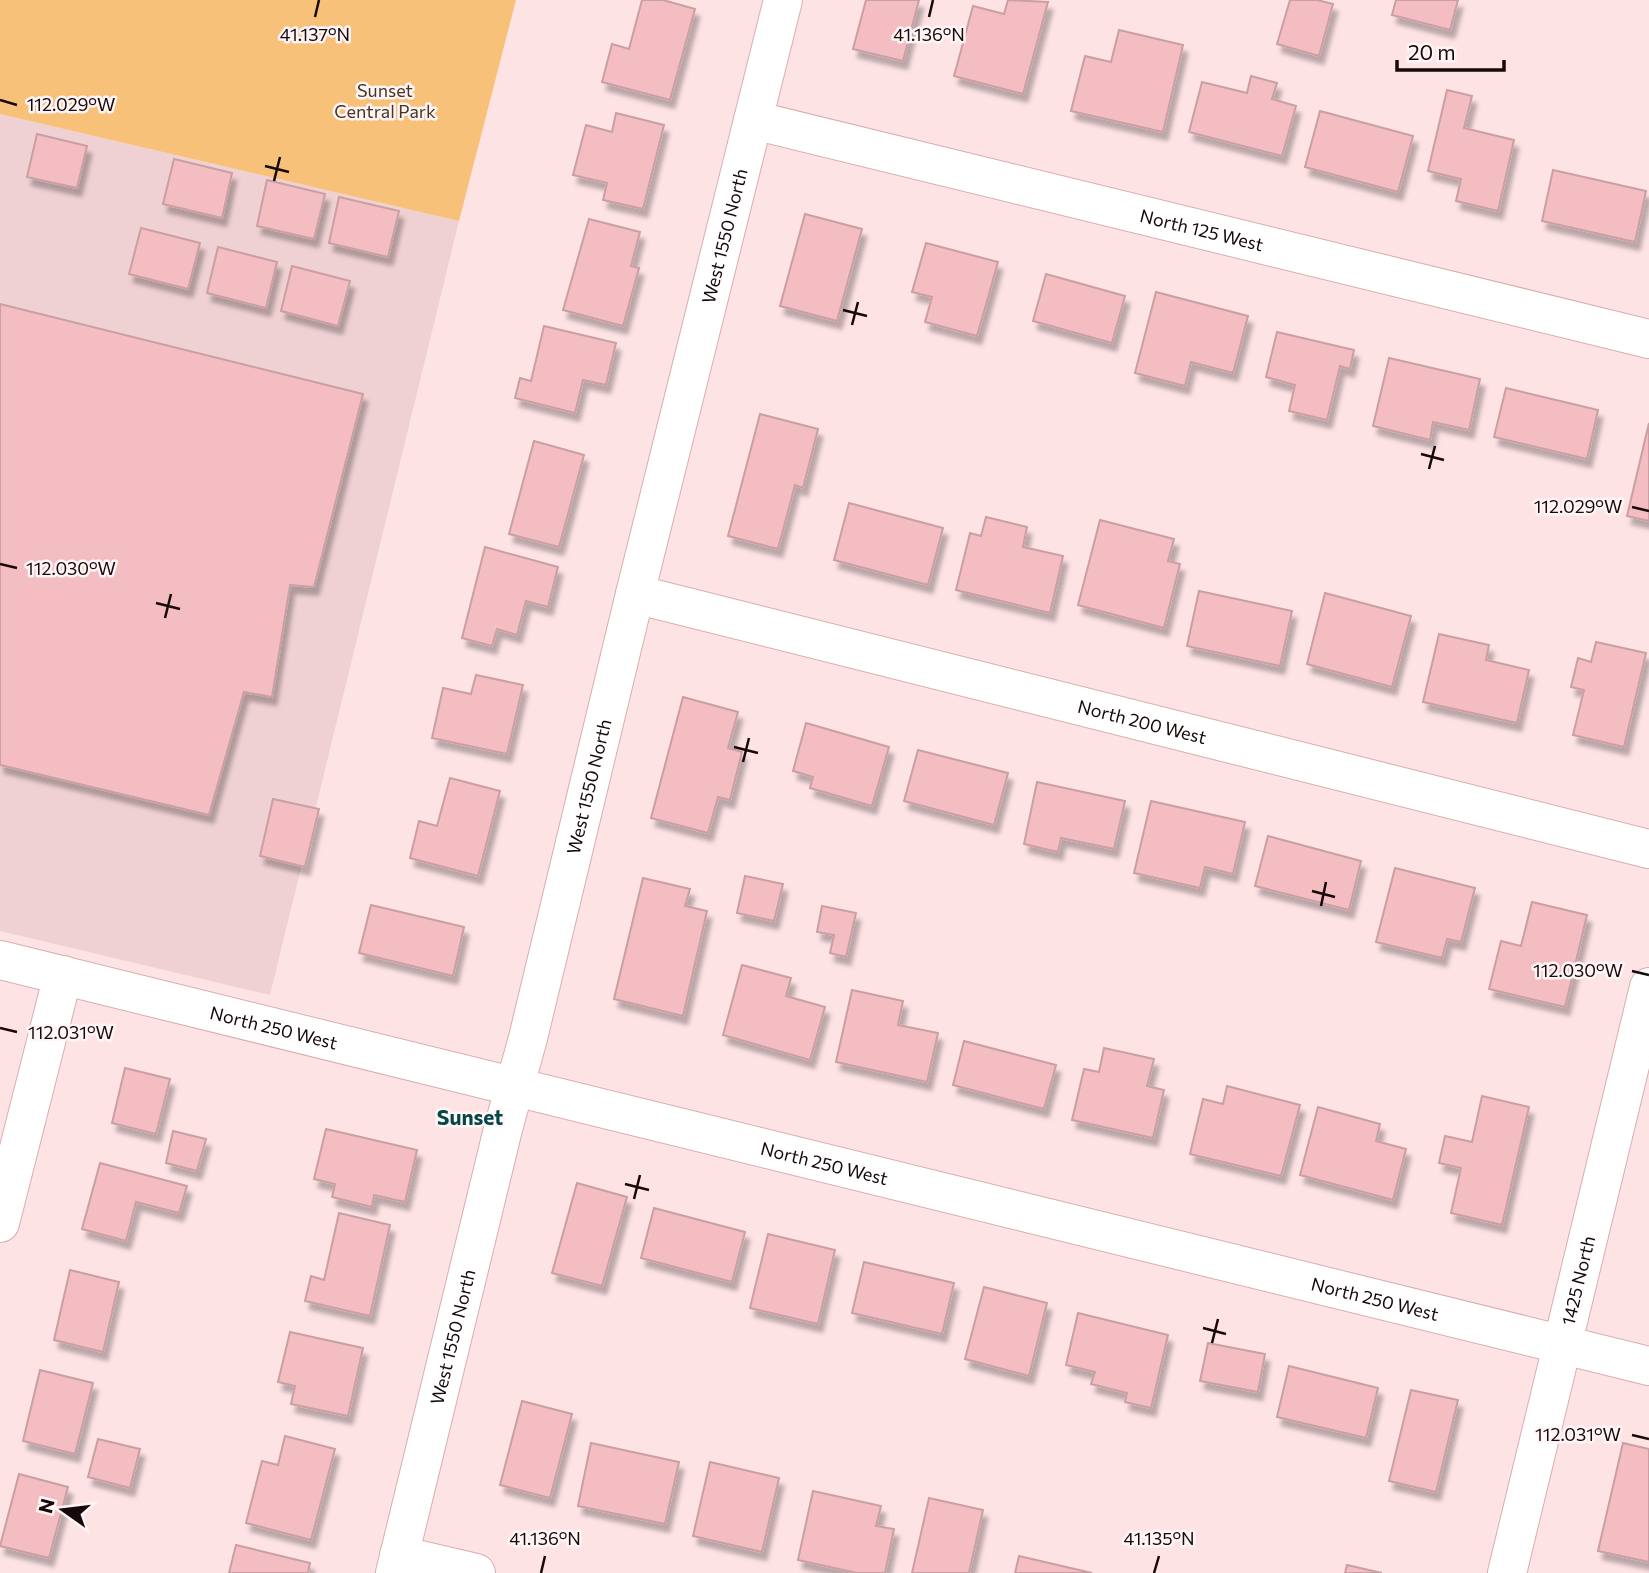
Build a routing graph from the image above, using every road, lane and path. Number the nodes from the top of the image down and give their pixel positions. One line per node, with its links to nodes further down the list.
1 (783, 0): 2 (street, West 1550 North)
2 (753, 120): 3 (street, North 125 West); 4 (street, West 1550 North)
3 (1649, 339)
4 (635, 594): 5 (street, North 200 West); 9 (street, West 1550 North)
5 (1649, 849)
6 (0, 960): 7 (street, North 250 West)
7 (63, 975): 9 (street, North 250 West); 10 (street)
8 (1649, 987): 11 (street, 1425 North)
9 (516, 1087): 11 (street, North 250 West); 13 (street, West 1550 North)
10 (0, 1223)
11 (1563, 1345): 12 (street, North 250 West); 15 (street, 1425 North)
12 (1649, 1366)
13 (397, 1564): 14 (street)
14 (476, 1573)
15 (1507, 1573)

